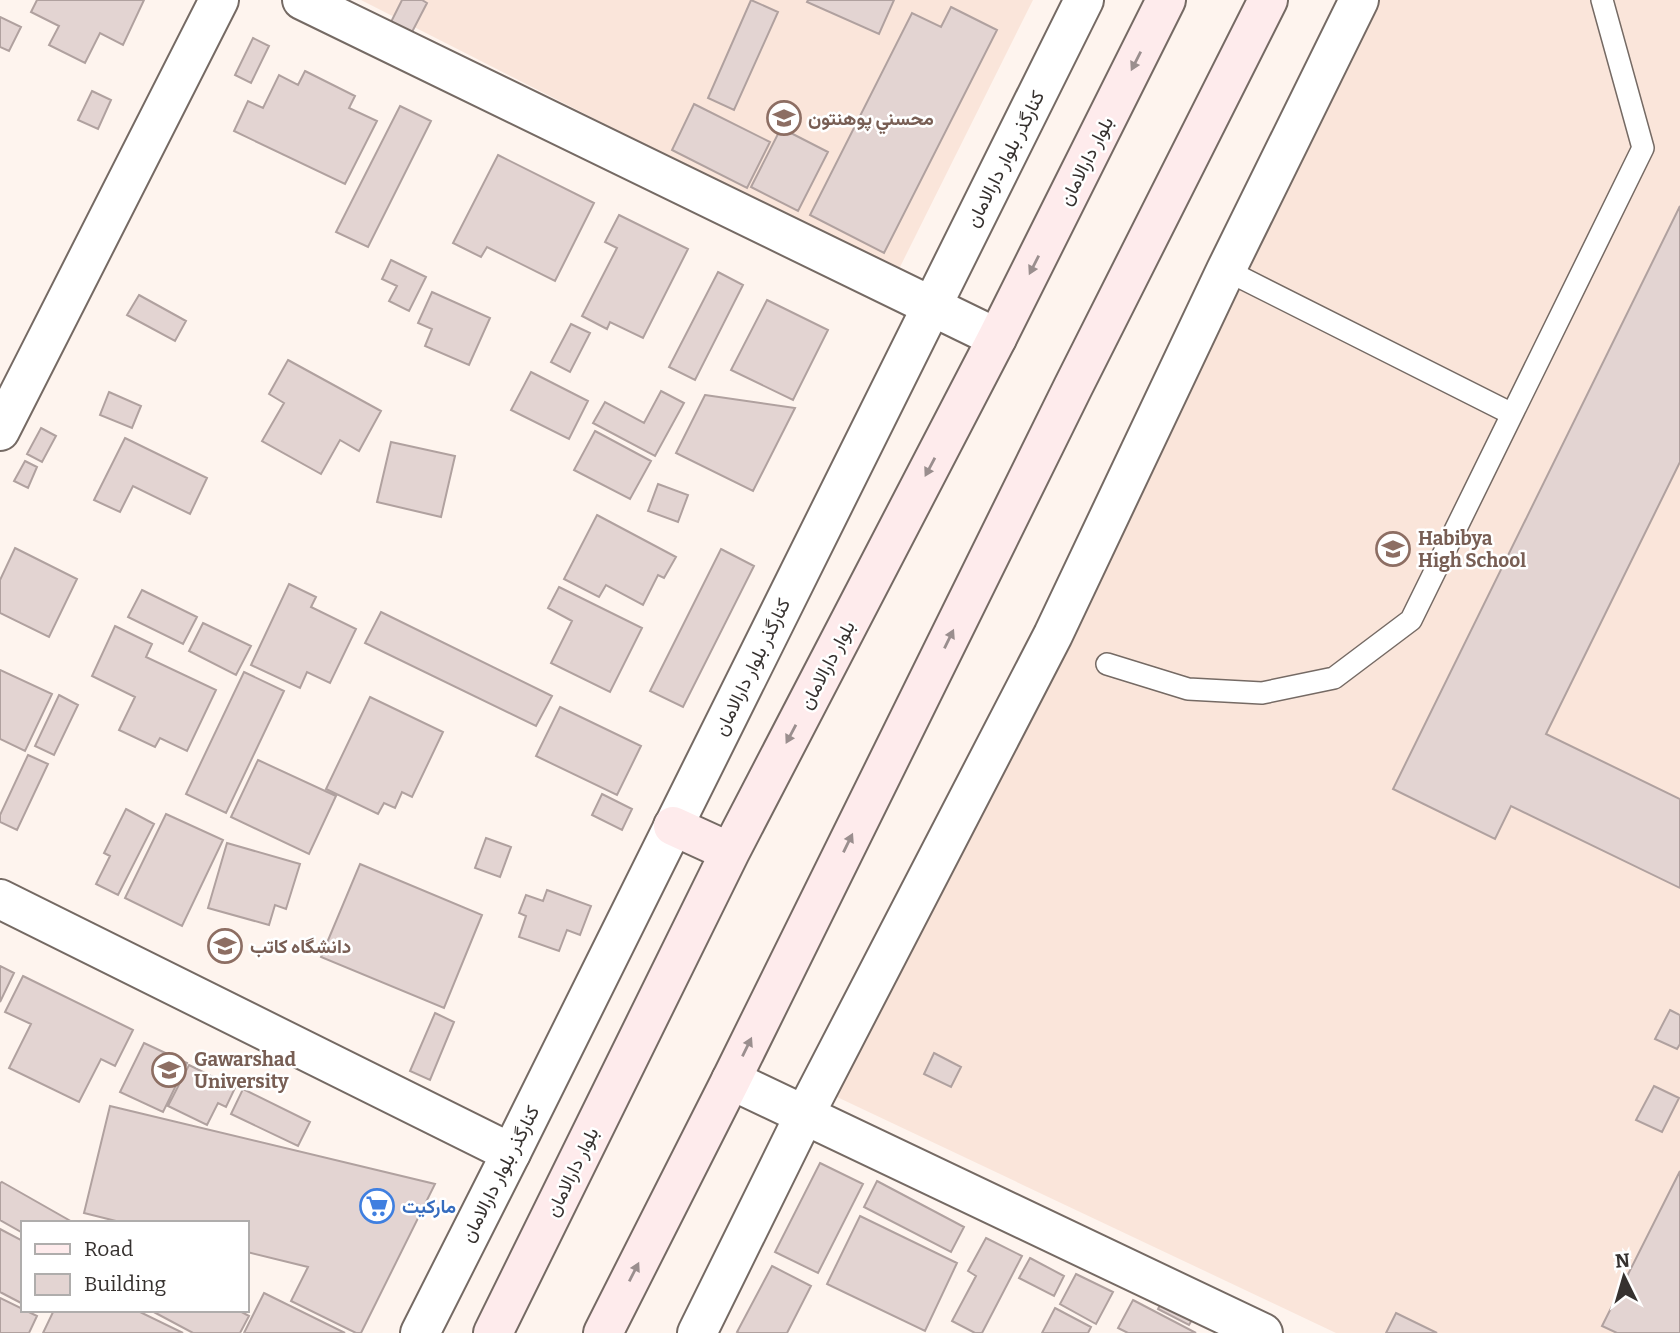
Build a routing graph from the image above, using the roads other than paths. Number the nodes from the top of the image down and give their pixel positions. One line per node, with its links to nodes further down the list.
1 (219, 0): 12 (street)
2 (302, 0): 9 (street)
3 (1084, 0): 9 (street, کنارگذر بلوار دارالامان)
4 (1166, 0): 10 (main road, بلوار دارالامان, one-way to 10)
5 (1268, 0): 17 (main road, one-way to 5)
6 (1359, 0): 8 (street)
7 (1602, 0): 11 (lane)
8 (1226, 270): 11 (lane); 18 (street)
9 (931, 306): 10 (street); 14 (street, کنارگذر بلوار دارالامان)
10 (997, 338): 15 (main road, بلوار دارالامان, one-way to 15)
11 (1512, 414): 13 (lane)
12 (0, 431)
13 (1107, 664)
14 (673, 826): 15 (main road); 19 (street, کنارگذر بلوار دارالامان)
15 (730, 852): 21 (main road, بلوار دارالامان)
16 (0, 899): 19 (street)
17 (731, 1080): 18 (street); 22 (main road, one-way to 17)
18 (804, 1114): 23 (street); 24 (street)
19 (511, 1153): 20 (street, کنارگذر بلوار دارالامان)
20 (420, 1333)
21 (493, 1333)
22 (603, 1333)
23 (697, 1333)
24 (1263, 1333)

